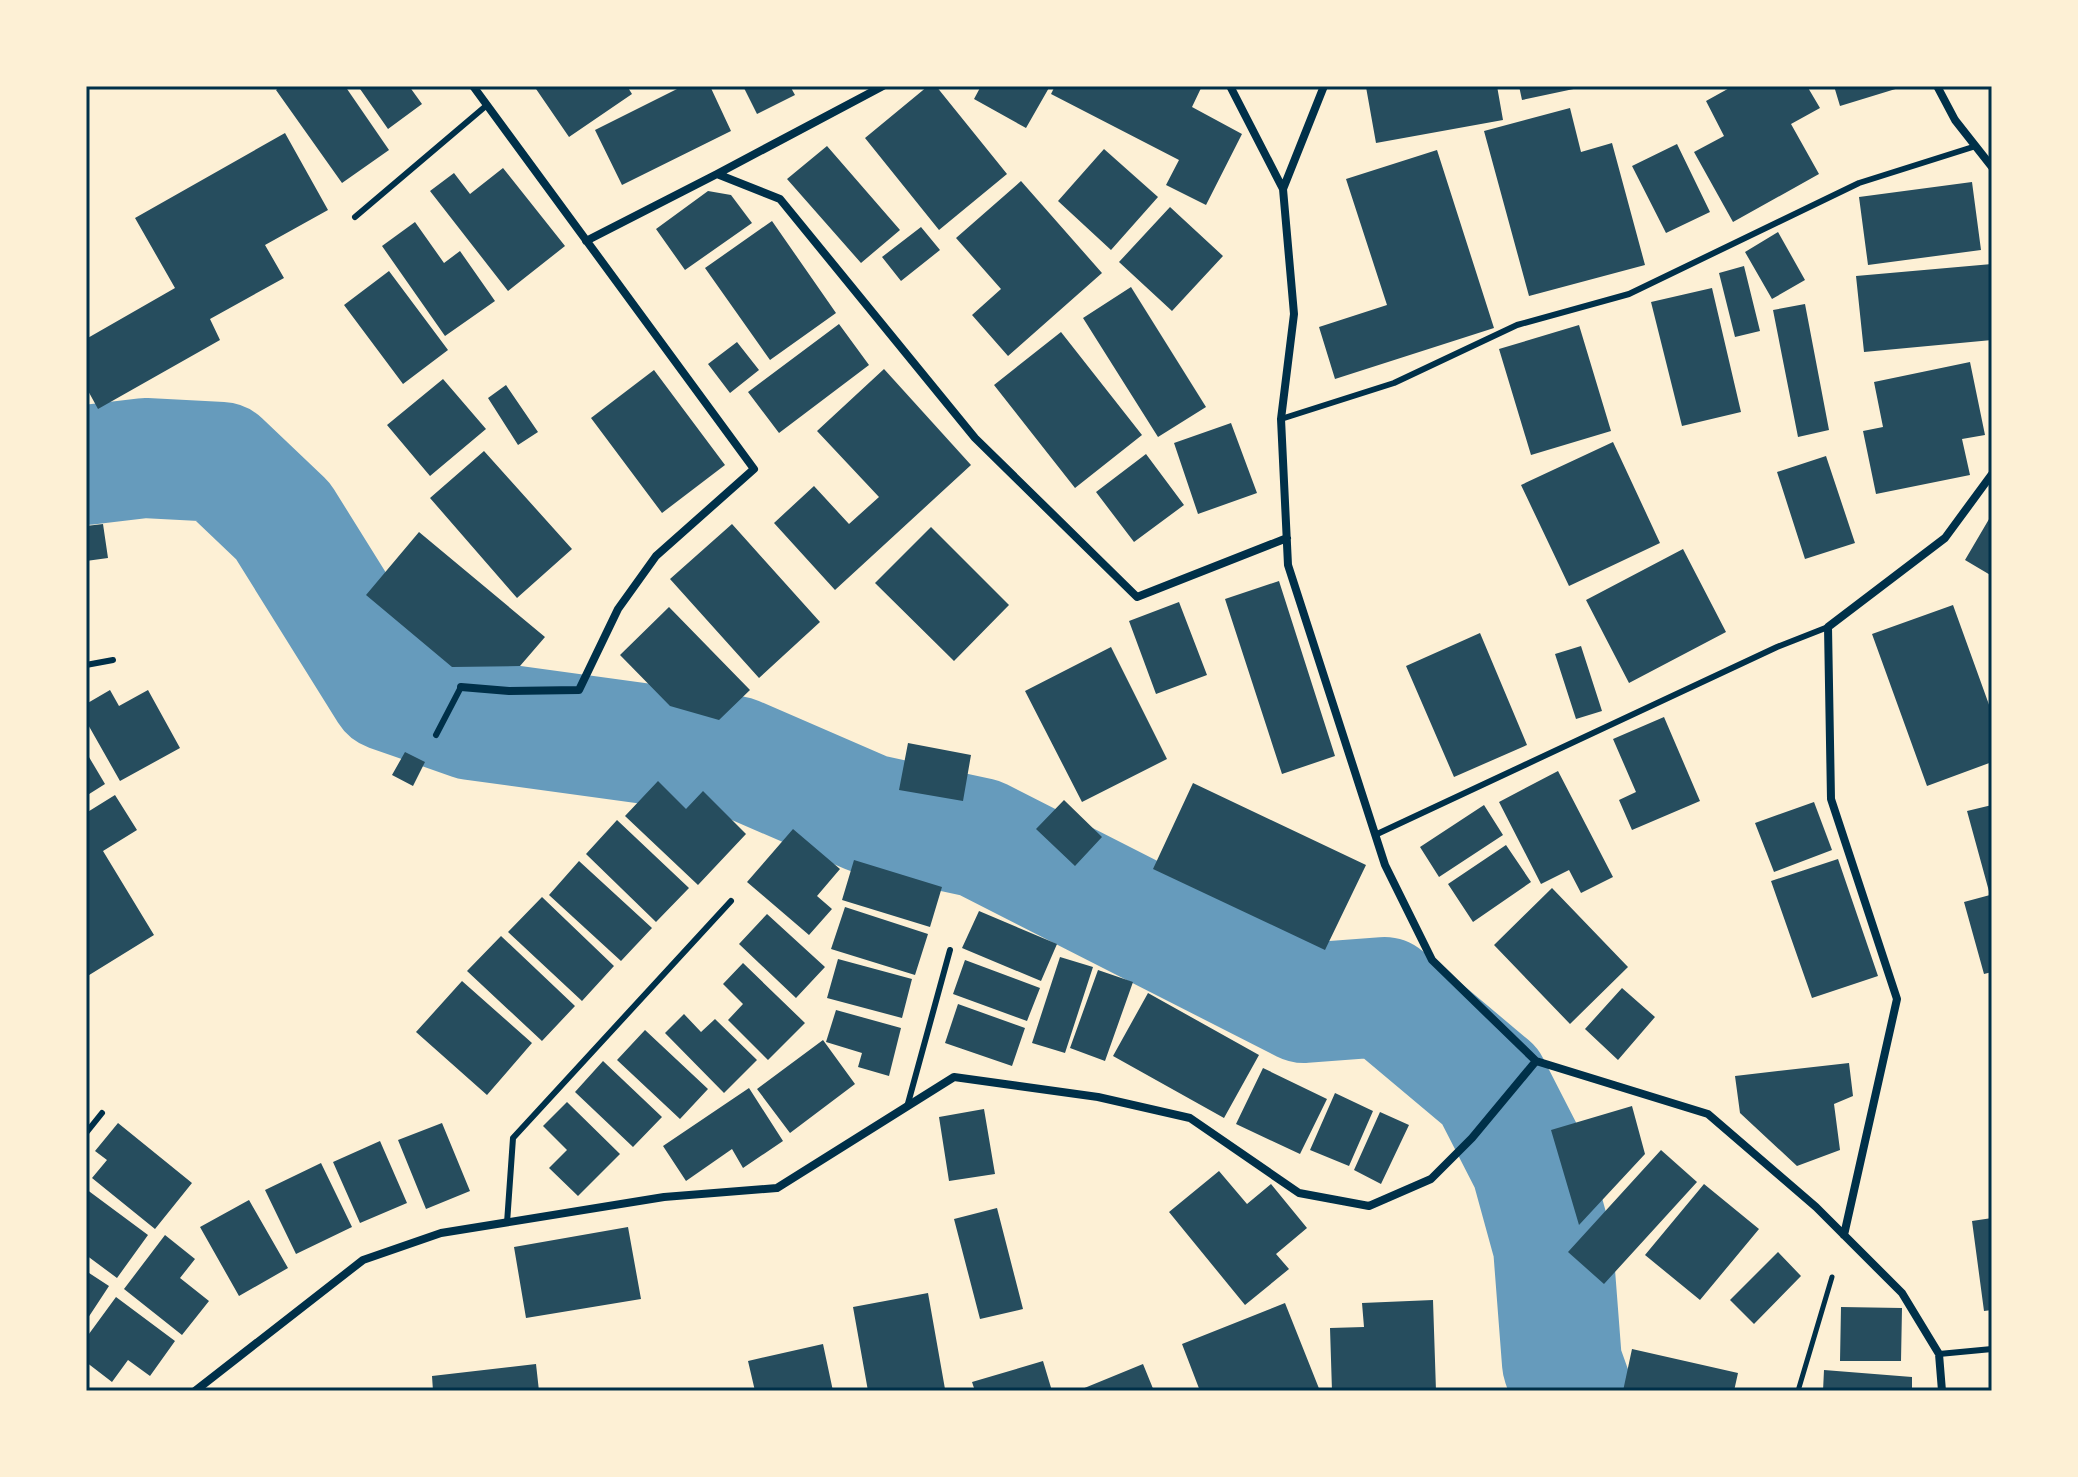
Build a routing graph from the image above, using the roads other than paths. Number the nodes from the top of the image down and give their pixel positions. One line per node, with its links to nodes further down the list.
1 (473, 86): 6 (street)
2 (883, 86): 9 (street)
3 (1230, 86): 10 (street)
4 (1324, 86): 10 (street)
5 (1937, 86): 7 (street)
6 (487, 105): 11 (lane); 12 (street)
7 (1977, 146): 8 (street); 13 (lane)
8 (1992, 167)
9 (717, 174): 12 (street); 15 (street)
10 (1283, 189): 13 (street)
11 (355, 217)
12 (586, 241): 19 (street)
13 (1281, 419): 15 (street)
14 (1992, 474): 16 (street)
15 (1287, 538): 21 (street)
16 (1828, 627): 21 (lane); 29 (street)
17 (113, 660): 18 (lane)
18 (86, 665)
19 (461, 687): 20 (lane)
20 (436, 735)
21 (1375, 835): 24 (street)
22 (731, 901): 28 (lane)
23 (950, 950): 25 (lane)
24 (1536, 1061): 25 (street); 29 (street)
25 (907, 1107): 28 (street)
26 (102, 1113): 27 (lane)
27 (86, 1133)
28 (507, 1223): 32 (street)
29 (1844, 1235): 31 (street)
30 (1992, 1349): 31 (lane)
31 (1939, 1354): 33 (street)
32 (195, 1391)
33 (1942, 1391)

